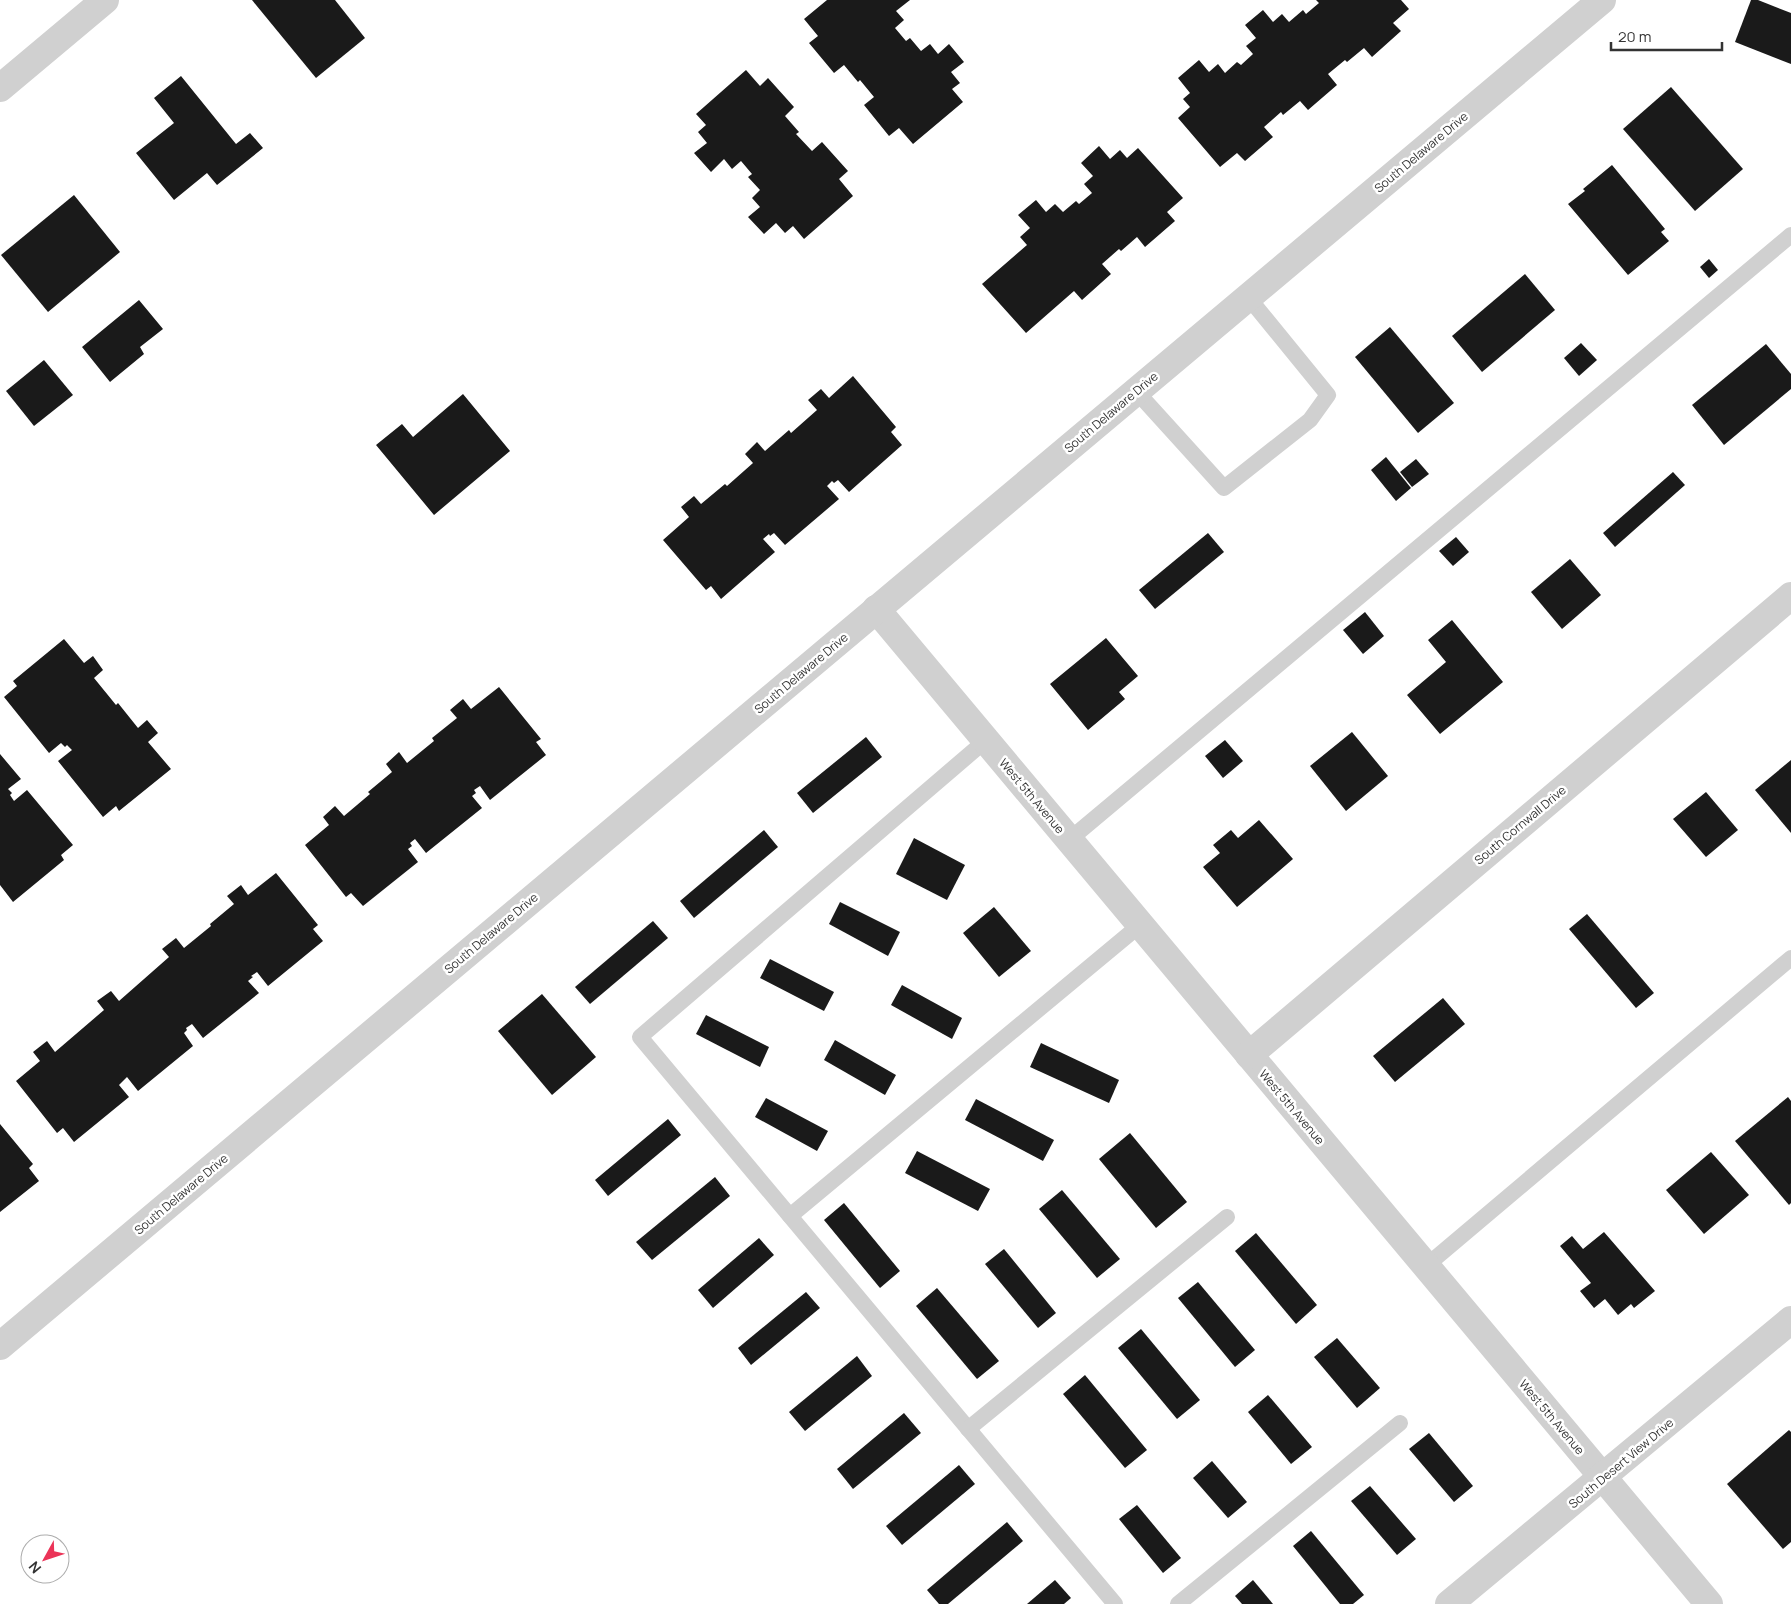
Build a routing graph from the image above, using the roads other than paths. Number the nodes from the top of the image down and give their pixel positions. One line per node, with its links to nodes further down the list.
1 (105, 0): 3 (street)
2 (1602, 0): 5 (street, South Delaware Drive)
3 (0, 88)
4 (1791, 235): 10 (lane)
5 (1248, 297): 6 (street, South Delaware Drive); 6 (lane)
6 (1136, 391): 8 (street, South Delaware Drive)
7 (1791, 596): 13 (street, South Cornwall Drive)
8 (876, 610): 9 (street, West 5th Avenue); 18 (street, South Delaware Drive)
9 (985, 741): 10 (street, West 5th Avenue); 14 (lane)
10 (1069, 840): 11 (street, West 5th Avenue)
11 (1140, 925): 13 (street, West 5th Avenue); 14 (lane)
12 (1791, 958): 16 (lane)
13 (1249, 1055): 16 (street, West 5th Avenue)
14 (790, 1216): 20 (lane)
15 (1227, 1217): 20 (lane)
16 (1426, 1266): 21 (street, West 5th Avenue)
17 (1791, 1320): 21 (street, South Desert View Drive)
18 (0, 1346)
19 (1400, 1423): 23 (lane)
20 (968, 1429): 22 (lane)
21 (1603, 1478): 24 (street, South Desert View Drive); 25 (street, West 5th Avenue)
22 (1115, 1604)
23 (1178, 1604)
24 (1449, 1604)
25 (1709, 1604)

